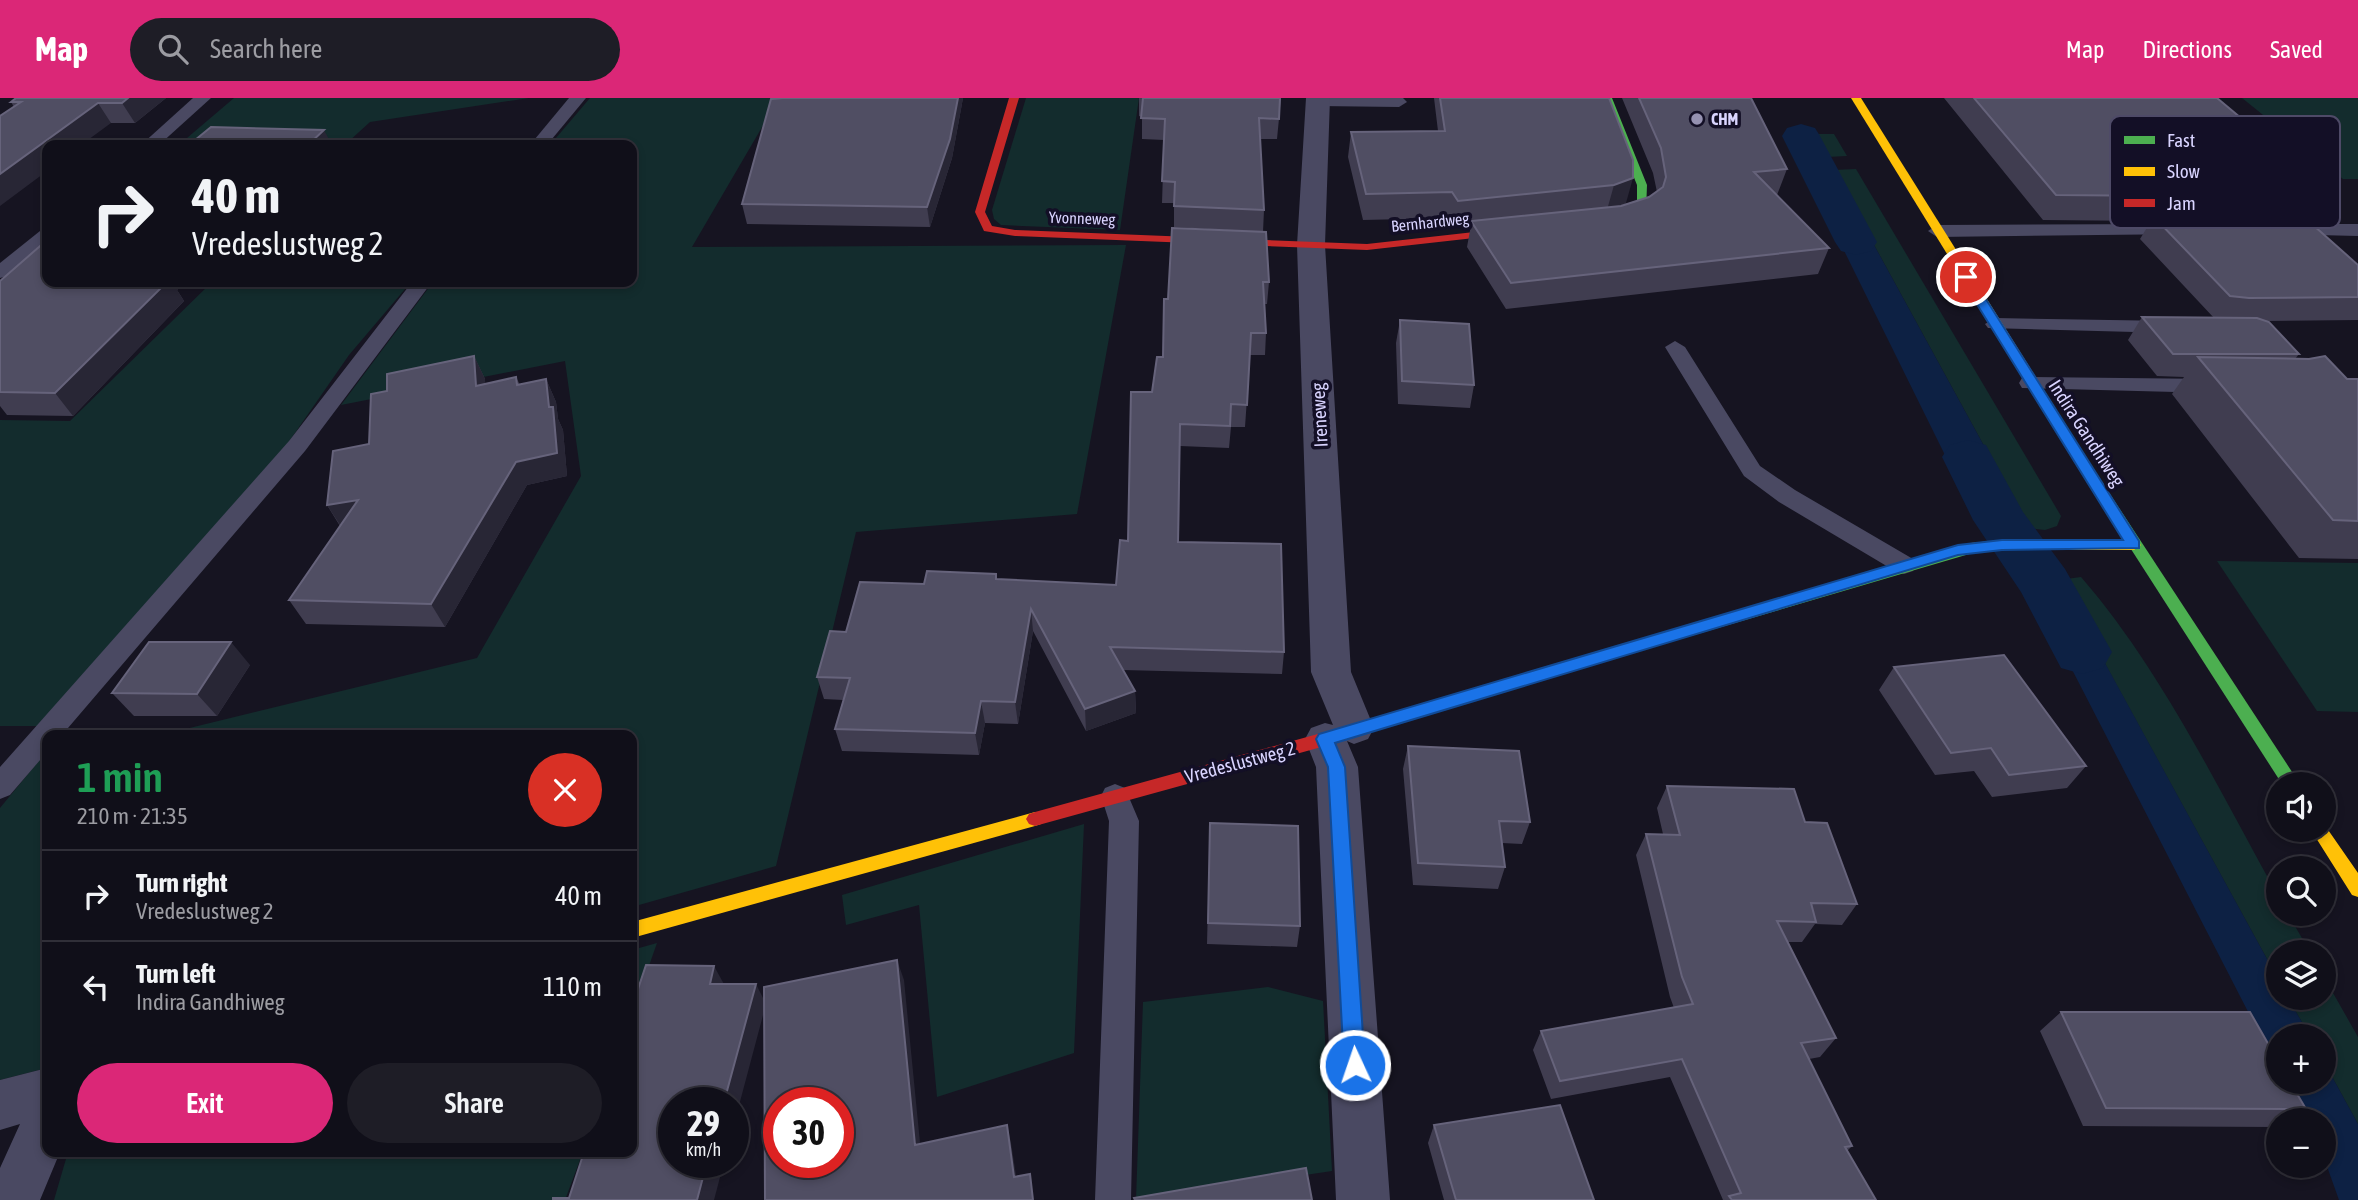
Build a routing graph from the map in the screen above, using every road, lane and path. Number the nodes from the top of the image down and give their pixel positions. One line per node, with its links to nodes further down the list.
1 (203, 98): 8 (lane)
2 (578, 98): 9 (lane)
3 (1014, 98): 17 (street, Yvonneweg)
4 (1607, 98): 10 (street)
5 (1856, 98): 15 (street, Indira Gandhiweg)
6 (1318, 99): 7 (lane); 17 (street, Ireneweg)
7 (1399, 102)
8 (155, 140)
9 (542, 140)
10 (1585, 223)
11 (1531, 229): 17 (street, Bernhardweg)
12 (2201, 230): 15 (lane)
13 (2257, 230): 14 (lane)
14 (2358, 230)
15 (1937, 231): 20 (street, Indira Gandhiweg)
16 (42, 239): 18 (lane)
17 (1311, 245): 28 (street, Ireneweg)
18 (0, 272)
19 (418, 287): 27 (lane)
20 (1995, 324): 21 (lane); 23 (street, Indira Gandhiweg)
21 (2197, 327)
22 (1675, 347): 26 (lane)
23 (2030, 383): 24 (lane); 25 (street, Indira Gandhiweg)
24 (2238, 386)
25 (2134, 545): 26 (street, Vredeslustweg 2); 30 (street, Indira Gandhiweg)
26 (1905, 565): 28 (street, Vredeslustweg 2)
27 (50, 730)
28 (1339, 734): 32 (street, Vredeslustweg 2); 41 (street, Ireneweg)
29 (42, 739): 31 (lane)
30 (2283, 772)
31 (0, 787)
32 (1115, 796): 35 (street, Vredeslustweg 2); 40 (lane)
33 (2328, 842): 34 (street)
34 (2358, 889)
35 (637, 929)
36 (42, 1092): 37 (street)
37 (0, 1105)
38 (42, 1133): 39 (street)
39 (13, 1200)
40 (1114, 1200)
41 (1363, 1200)

